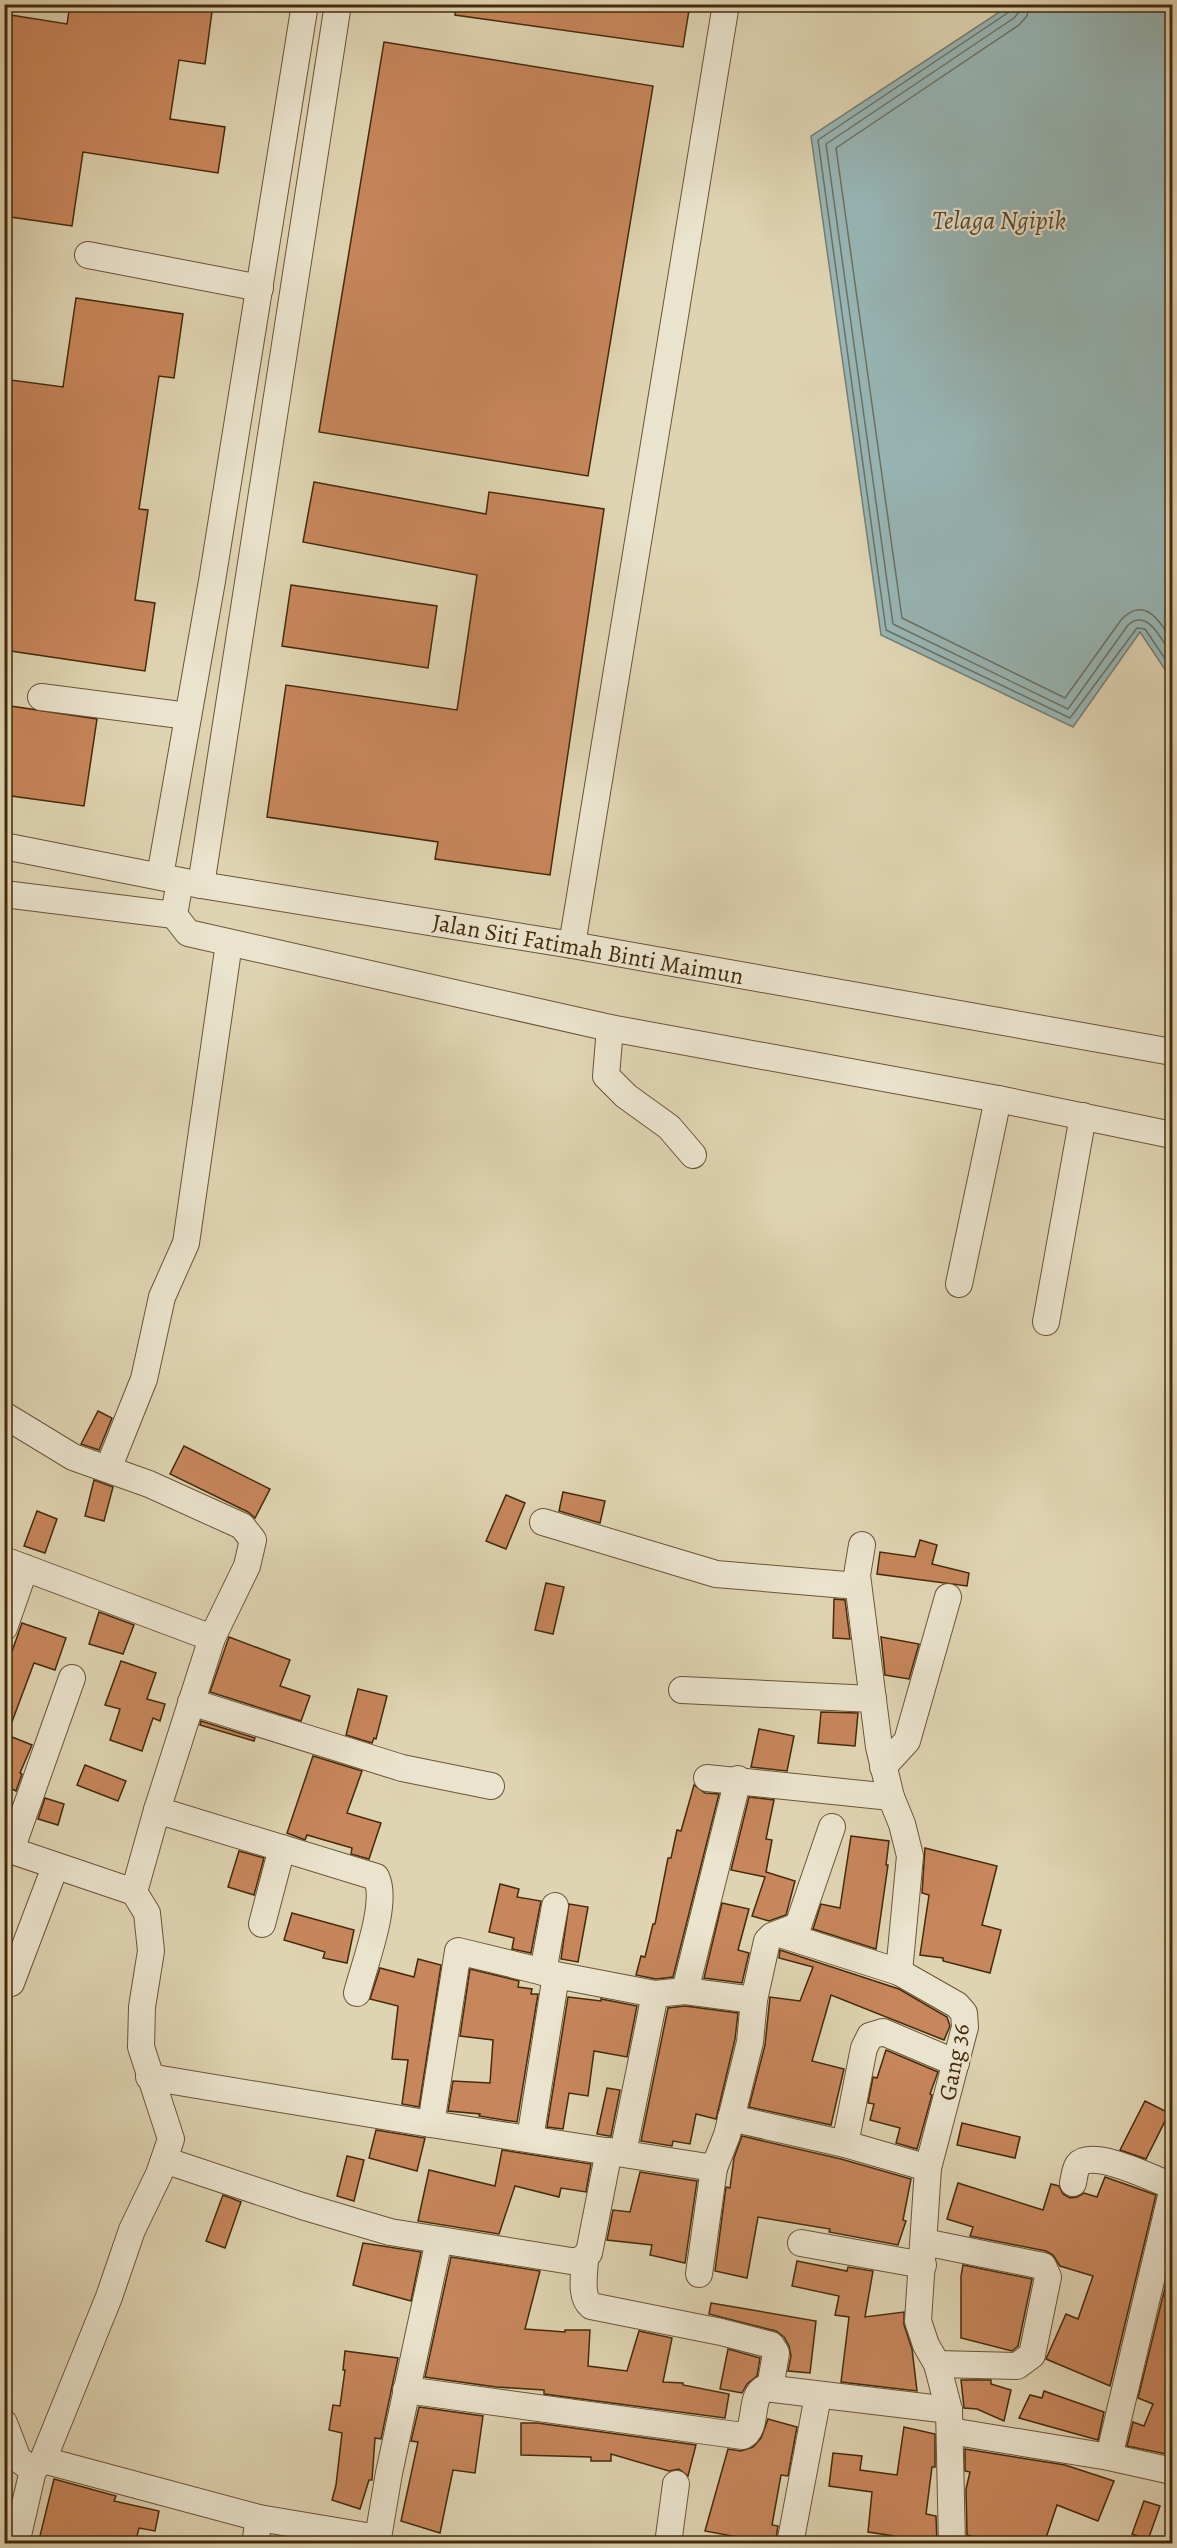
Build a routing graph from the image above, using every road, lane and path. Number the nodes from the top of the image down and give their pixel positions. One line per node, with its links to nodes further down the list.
1 (305, 4): 5 (street)
2 (338, 4): 9 (street)
3 (726, 4): 13 (street)
4 (88, 255): 5 (street)
5 (260, 288): 7 (street)
6 (41, 697): 7 (street)
7 (188, 716): 9 (street)
8 (4, 846): 9 (street, Jalan Siti Fatimah Binti Maimun)
9 (180, 881): 11 (street); 13 (street, Jalan Siti Fatimah Binti Maimun)
10 (4, 894): 11 (street)
11 (174, 915): 12 (street)
12 (229, 943): 14 (street); 23 (street)
13 (572, 945): 15 (street, Jalan Siti Fatimah Binti Maimun)
14 (610, 1028): 16 (street); 19 (street)
15 (1173, 1052)
16 (998, 1099): 17 (street); 20 (street)
17 (1083, 1116): 18 (street); 21 (street)
18 (1173, 1135)
19 (693, 1155)
20 (959, 1284)
21 (1046, 1322)
22 (4, 1415): 23 (street)
23 (108, 1469): 30 (street)
24 (543, 1522): 27 (street)
25 (862, 1545): 27 (street)
26 (15, 1564): 29 (street); 30 (street)
27 (858, 1586): 33 (street)
28 (948, 1597): 35 (street)
29 (4, 1628)
30 (212, 1638): 34 (street)
31 (72, 1678): 43 (street)
32 (682, 1690): 33 (street)
33 (873, 1699): 35 (street)
34 (191, 1702): 38 (street); 40 (street)
35 (884, 1767): 39 (street)
36 (707, 1778): 37 (street)
37 (738, 1779): 39 (street); 52 (street)
38 (491, 1786)
39 (891, 1797): 49 (street)
40 (157, 1810): 42 (street); 45 (street)
41 (832, 1827): 48 (street)
42 (282, 1848): 47 (street); 53 (street)
43 (8, 1849): 44 (street)
44 (55, 1867): 45 (street); 51 (street)
45 (134, 1892): 57 (street)
46 (555, 1906): 50 (street)
47 (262, 1924)
48 (780, 1934): 49 (street); 55 (street)
49 (899, 1972): 56 (street, Gang 36)
50 (549, 1973): 54 (street); 59 (street); 60 (street)
51 (11, 1983)
52 (685, 1991): 54 (street); 55 (street)
53 (357, 1993)
54 (655, 1994): 62 (street)
55 (754, 2000): 58 (street)
56 (956, 2063): 61 (street); 65 (street, Gang 36)
57 (150, 2078): 59 (street); 63 (street)
58 (731, 2118): 61 (street); 64 (street)
59 (431, 2124): 60 (street)
60 (530, 2139): 62 (street)
61 (845, 2144): 65 (street)
62 (616, 2152): 64 (street); 72 (street)
63 (164, 2160): 69 (street); 81 (street)
64 (714, 2168): 73 (street)
65 (928, 2168): 71 (street, Gang 36)
66 (1073, 2183): 67 (street)
67 (1173, 2186)
68 (1173, 2192): 80 (street)
69 (439, 2240): 72 (street); 76 (street)
70 (801, 2243): 71 (street)
71 (924, 2254): 74 (street, Gang 36); 74 (street)
72 (585, 2258): 75 (street)
73 (699, 2274)
74 (937, 2364): 78 (street, Gang 36)
75 (770, 2388): 76 (street); 77 (street)
76 (406, 2390): 86 (street)
77 (818, 2396): 78 (street); 90 (street)
78 (950, 2420): 80 (street); 91 (street, Gang 36)
79 (4, 2423): 81 (street)
80 (1109, 2457): 82 (street)
81 (38, 2465): 84 (street); 85 (street)
82 (1173, 2471)
83 (676, 2484): 89 (street)
84 (14, 2510): 87 (street)
85 (259, 2518): 86 (street); 88 (street)
86 (377, 2541)
87 (16, 2544)
88 (255, 2544)
89 (668, 2544)
90 (790, 2544)
91 (952, 2544)

